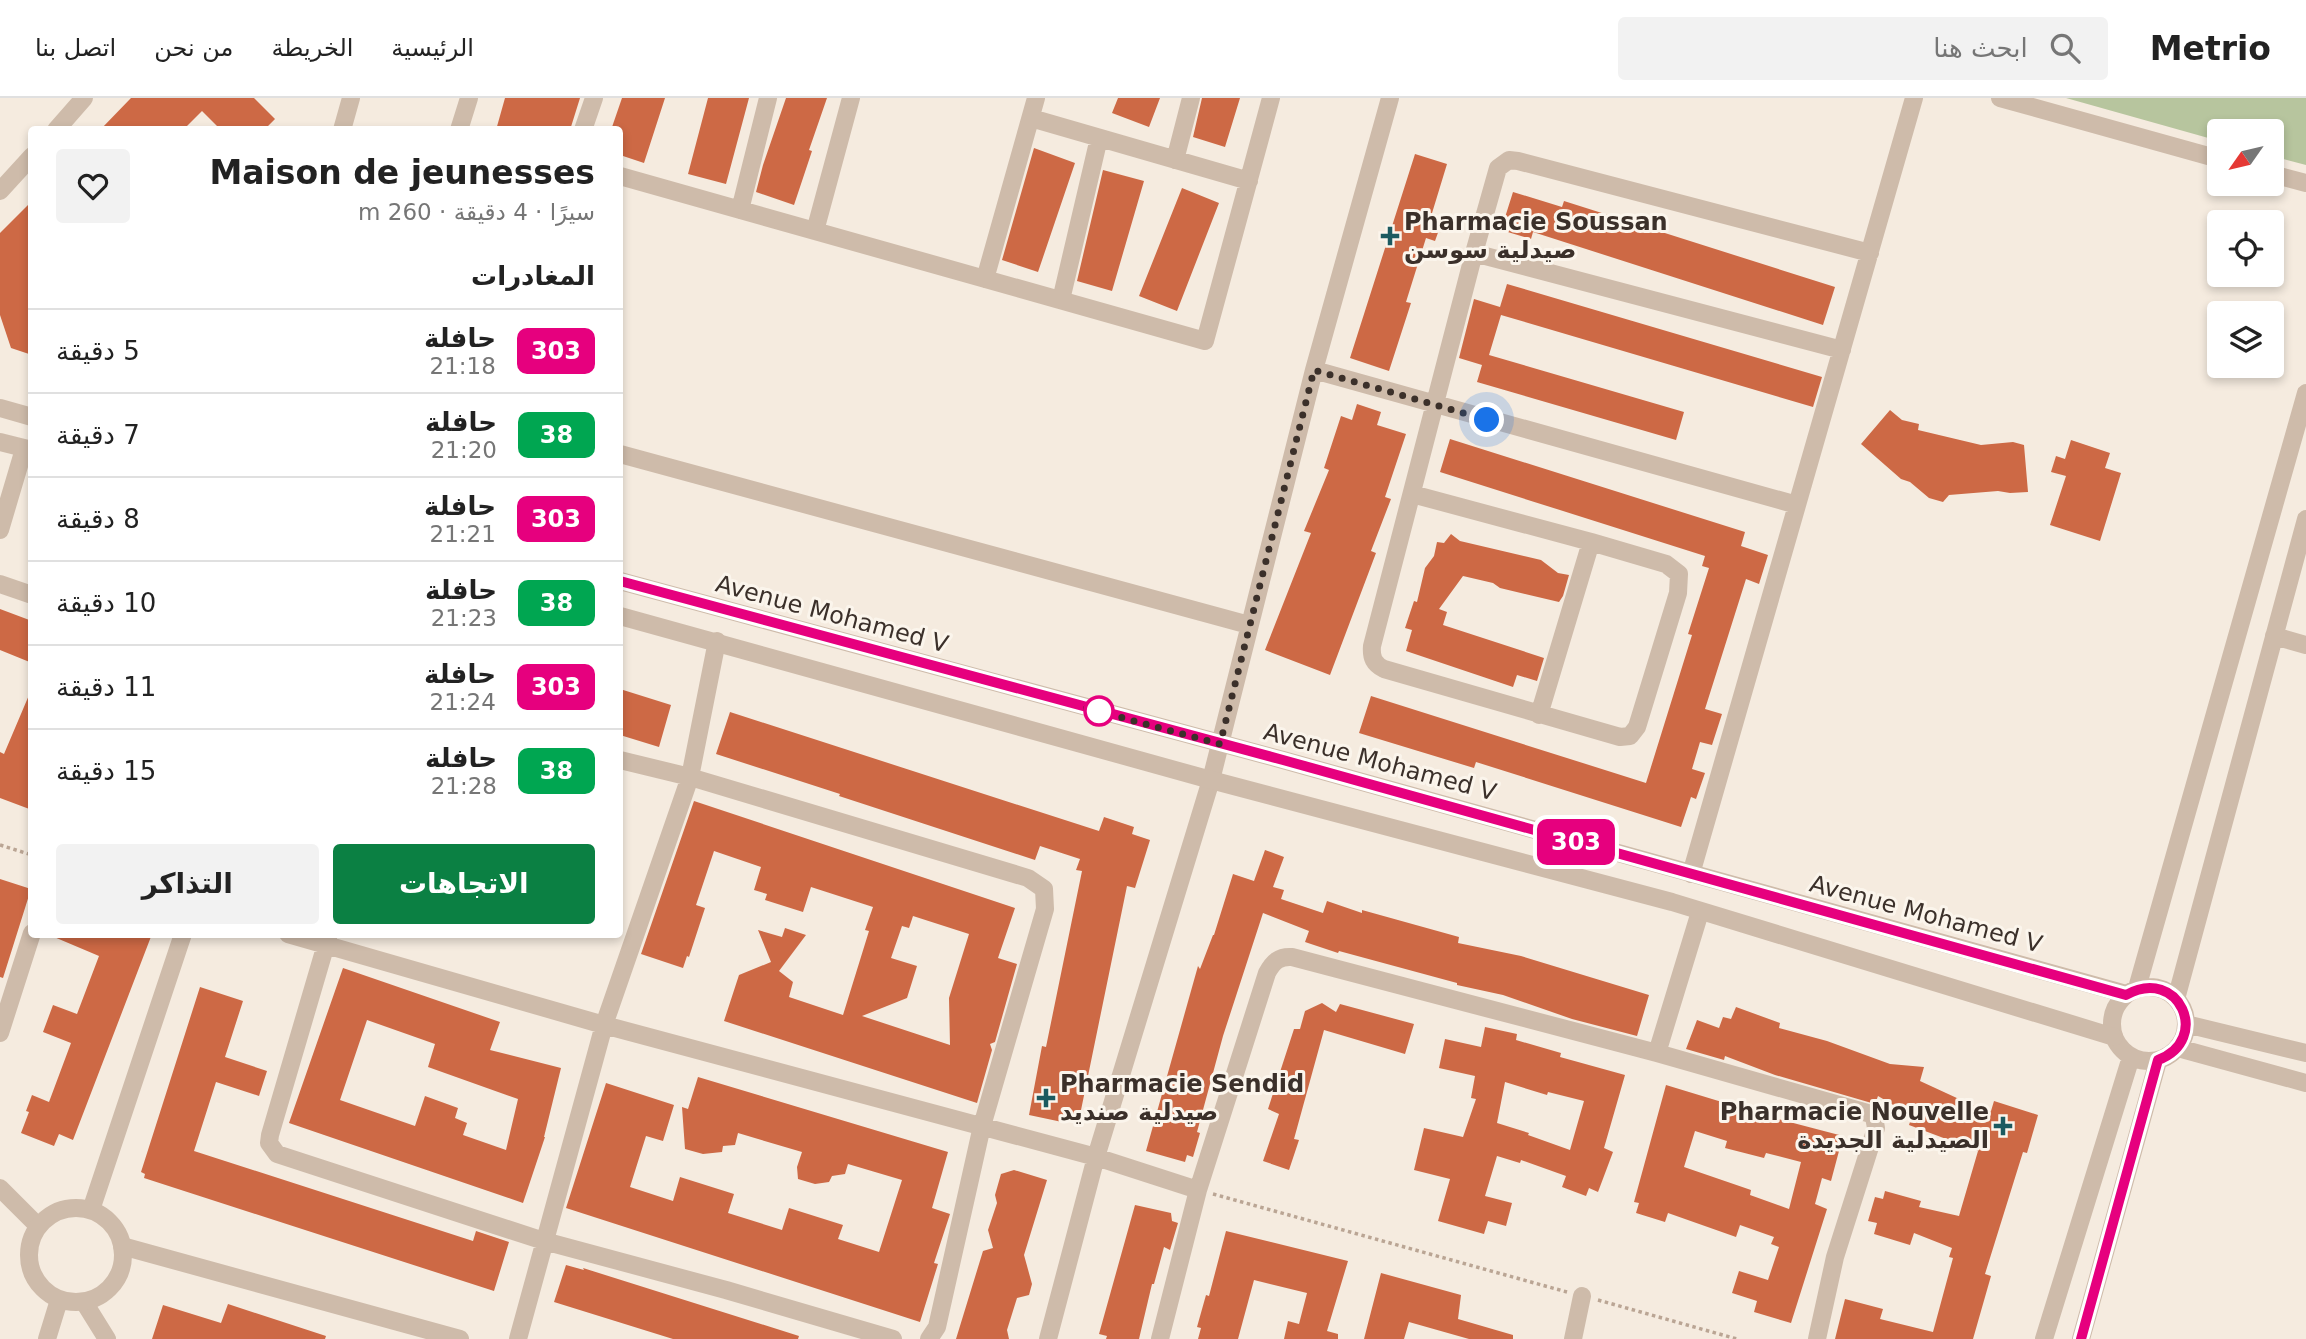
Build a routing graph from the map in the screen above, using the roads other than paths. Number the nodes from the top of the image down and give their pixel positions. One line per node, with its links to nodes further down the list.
1 (84, 98): 14 (street)
2 (351, 98): 15 (street)
3 (469, 98): 16 (street)
4 (594, 98): 17 (street)
5 (768, 98): 27 (street)
6 (851, 98): 28 (street)
7 (1037, 98): 13 (street)
8 (1191, 98): 21 (street)
9 (1271, 98): 24 (street)
10 (1390, 98): 34 (street)
11 (1914, 98): 30 (street)
12 (2000, 98): 19 (street)
13 (1031, 118): 18 (street); 31 (street)
14 (60, 126)
15 (343, 126)
16 (459, 126)
17 (584, 126)
18 (1100, 138): 21 (street); 32 (street)
19 (2207, 156)
20 (28, 160): 26 (street)
21 (1175, 160): 24 (street)
22 (623, 177): 27 (street)
23 (2284, 177): 25 (street)
24 (1249, 181): 32 (street)
25 (2306, 183)
26 (0, 191)
27 (740, 210): 28 (street)
28 (815, 231): 31 (street)
29 (1474, 253): 30 (street); 33 (street); 36 (street)
30 (1870, 253): 33 (street)
31 (985, 279): 32 (street)
32 (1061, 300)
33 (1842, 350): 43 (street)
34 (1314, 370): 36 (street); 51 (street)
35 (2306, 393): 65 (street)
36 (1435, 406): 42 (street); 43 (street)
37 (0, 408): 38 (street)
38 (28, 416)
39 (0, 442): 40 (street)
40 (28, 449): 45 (street)
41 (623, 455): 51 (street)
42 (1412, 494): 46 (street); 55 (street)
43 (1797, 505): 60 (street)
44 (2306, 519): 52 (street)
45 (0, 530)
46 (1591, 542): 55 (street); 55 (street)
47 (623, 582): 56 (street, Avenue Mohamed V)
48 (0, 584): 49 (street)
49 (28, 594)
50 (623, 616): 53 (street)
51 (1249, 625): 56 (street)
52 (2274, 636): 54 (street); 66 (street)
53 (717, 641): 58 (street); 59 (street)
54 (2306, 645)
55 (1539, 715)
56 (1220, 744): 59 (street); 60 (street, Avenue Mohamed V)
57 (623, 761): 58 (street)
58 (690, 777): 68 (street); 77 (street)
59 (1211, 780): 61 (street); 78 (street)
60 (1691, 874): 65 (street, Avenue Mohamed V)
61 (1700, 912): 70 (street); 73 (street)
62 (30, 938): 69 (street)
63 (182, 938): 81 (street)
64 (327, 940): 68 (street); 83 (street)
65 (2131, 991): 66 (street); 70 (street)
66 (2176, 999): 67 (street)
67 (2186, 1024): 71 (street); 72 (street)
68 (604, 1025): 77 (street); 83 (street)
69 (0, 1033)
70 (2114, 1037): 74 (street)
71 (2178, 1048): 75 (street); 76 (street)
72 (2306, 1052)
73 (1657, 1053): 80 (street); 97 (street)
74 (2131, 1057): 75 (street); 98 (street)
75 (2158, 1060): 99 (street)
76 (2306, 1083)
77 (982, 1126): 78 (street); 93 (street)
78 (1096, 1157): 80 (street); 94 (street)
79 (0, 1188): 82 (street)
80 (1198, 1190): 95 (street)
81 (91, 1210): 82 (street); 84 (street)
82 (38, 1226): 86 (street)
83 (544, 1241): 91 (street); 92 (street)
84 (122, 1246): 87 (street); 90 (street)
85 (1581, 1296): 96 (street)
86 (59, 1300): 87 (street); 88 (street)
87 (84, 1302): 89 (street)
88 (47, 1339)
89 (107, 1339)
90 (460, 1339)
91 (518, 1339)
92 (893, 1339)
93 (929, 1339)
94 (1048, 1339)
95 (1160, 1339)
96 (1573, 1339)
97 (1817, 1339)
98 (2044, 1339)
99 (2081, 1339)

